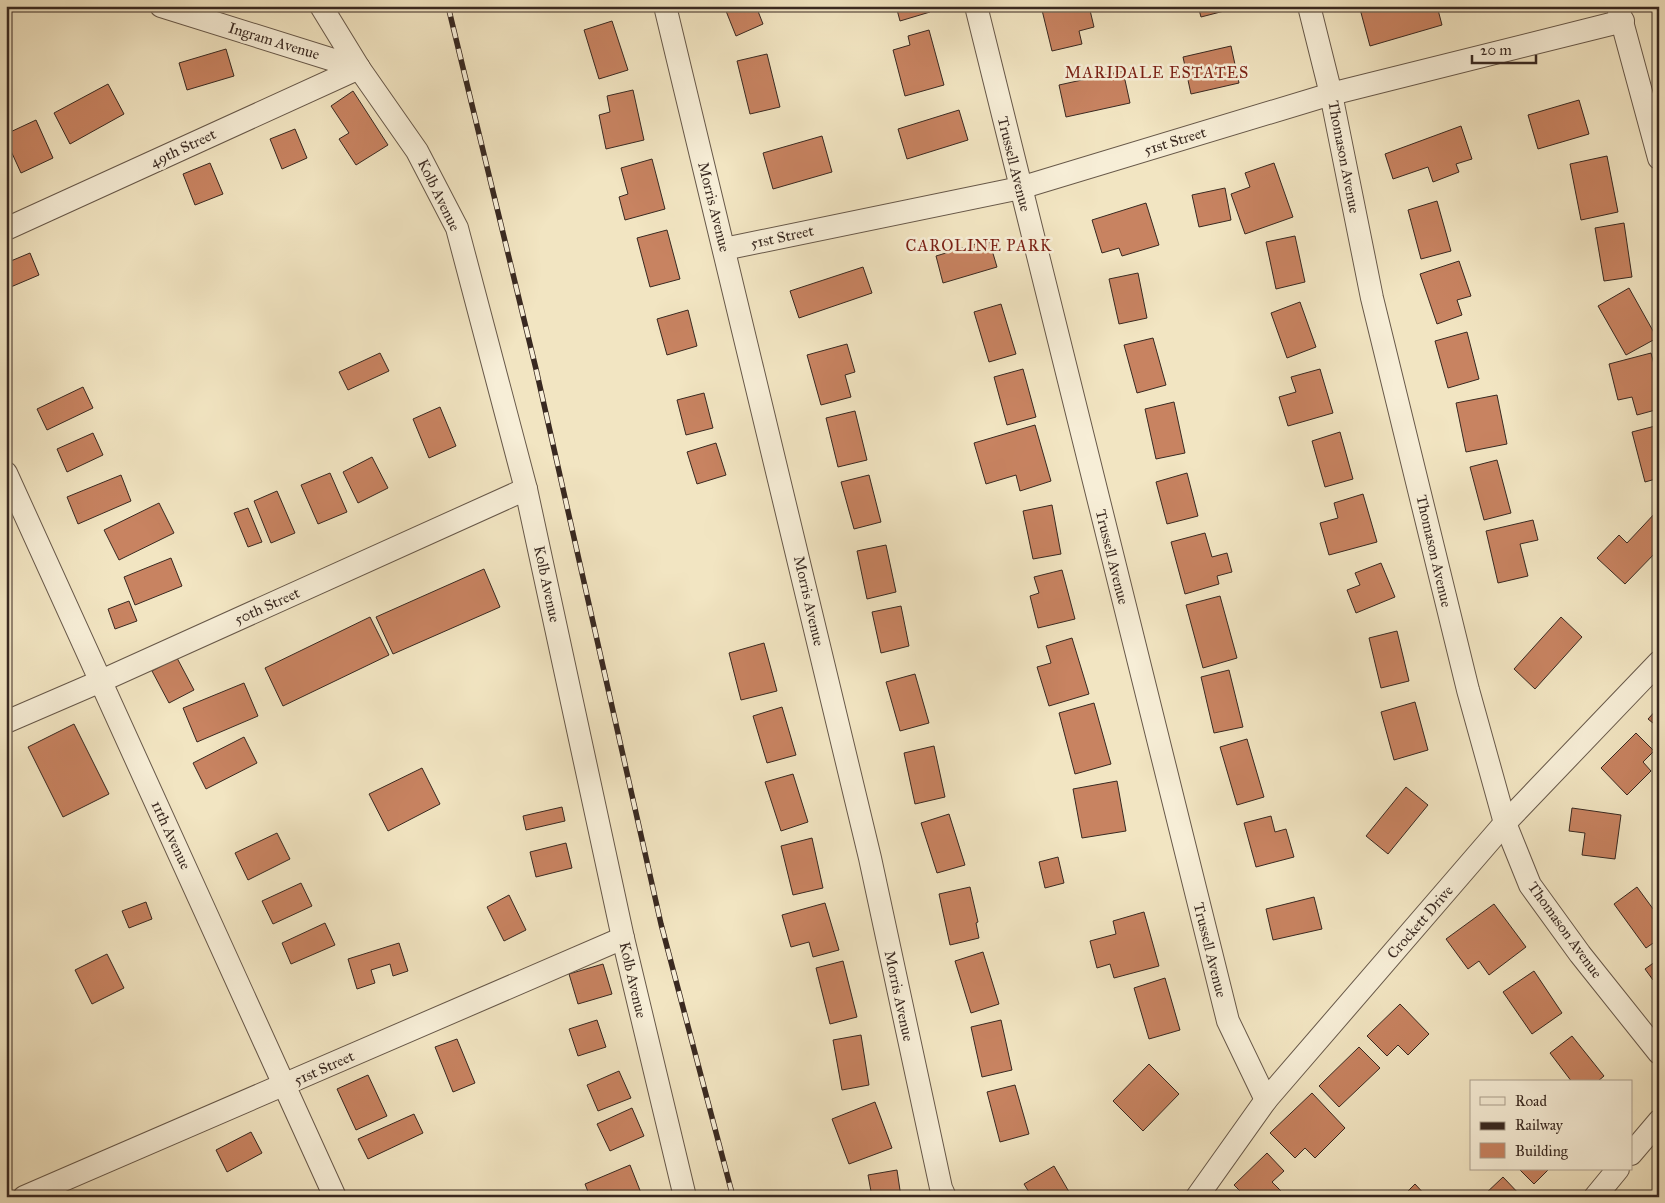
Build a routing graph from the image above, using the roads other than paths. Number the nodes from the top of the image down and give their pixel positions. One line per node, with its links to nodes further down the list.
1 (161, 6): 7 (street, Ingram Avenue)
2 (321, 6): 7 (street, Kolb Avenue)
3 (665, 6): 12 (street, Morris Avenue)
4 (976, 6): 10 (street, Trussell Avenue)
5 (1309, 6): 8 (street, Thomason Avenue)
6 (1620, 14): 8 (street, 51st Street); 9 (street)
7 (359, 68): 11 (street, 49th Street); 14 (street, Kolb Avenue)
8 (1331, 94): 10 (street, 51st Street); 18 (street, Thomason Avenue)
9 (1659, 158)
10 (1020, 188): 12 (street, 51st Street); 22 (street, Trussell Avenue)
11 (6, 229)
12 (724, 249): 29 (street, Morris Avenue)
13 (6, 473): 16 (street, 11th Avenue)
14 (526, 489): 16 (street, 50th Street); 19 (street, Kolb Avenue)
15 (1659, 662): 18 (street, Crockett Drive)
16 (101, 681): 17 (street, 50th Street); 21 (street, 11th Avenue)
17 (6, 722)
18 (1505, 823): 20 (street, Thomason Avenue); 22 (street, Crockett Drive)
19 (623, 938): 21 (street, 51st Street); 28 (street, Kolb Avenue)
20 (1659, 1053)
21 (286, 1085): 26 (street, 51st Street); 27 (street, 11th Avenue)
22 (1266, 1100): 30 (street, Crockett Drive)
23 (1659, 1121): 24 (street)
24 (1632, 1153)
25 (1617, 1170): 31 (street)
26 (24, 1197)
27 (335, 1197)
28 (685, 1197)
29 (945, 1197)
30 (1197, 1197)
31 (1594, 1197)

